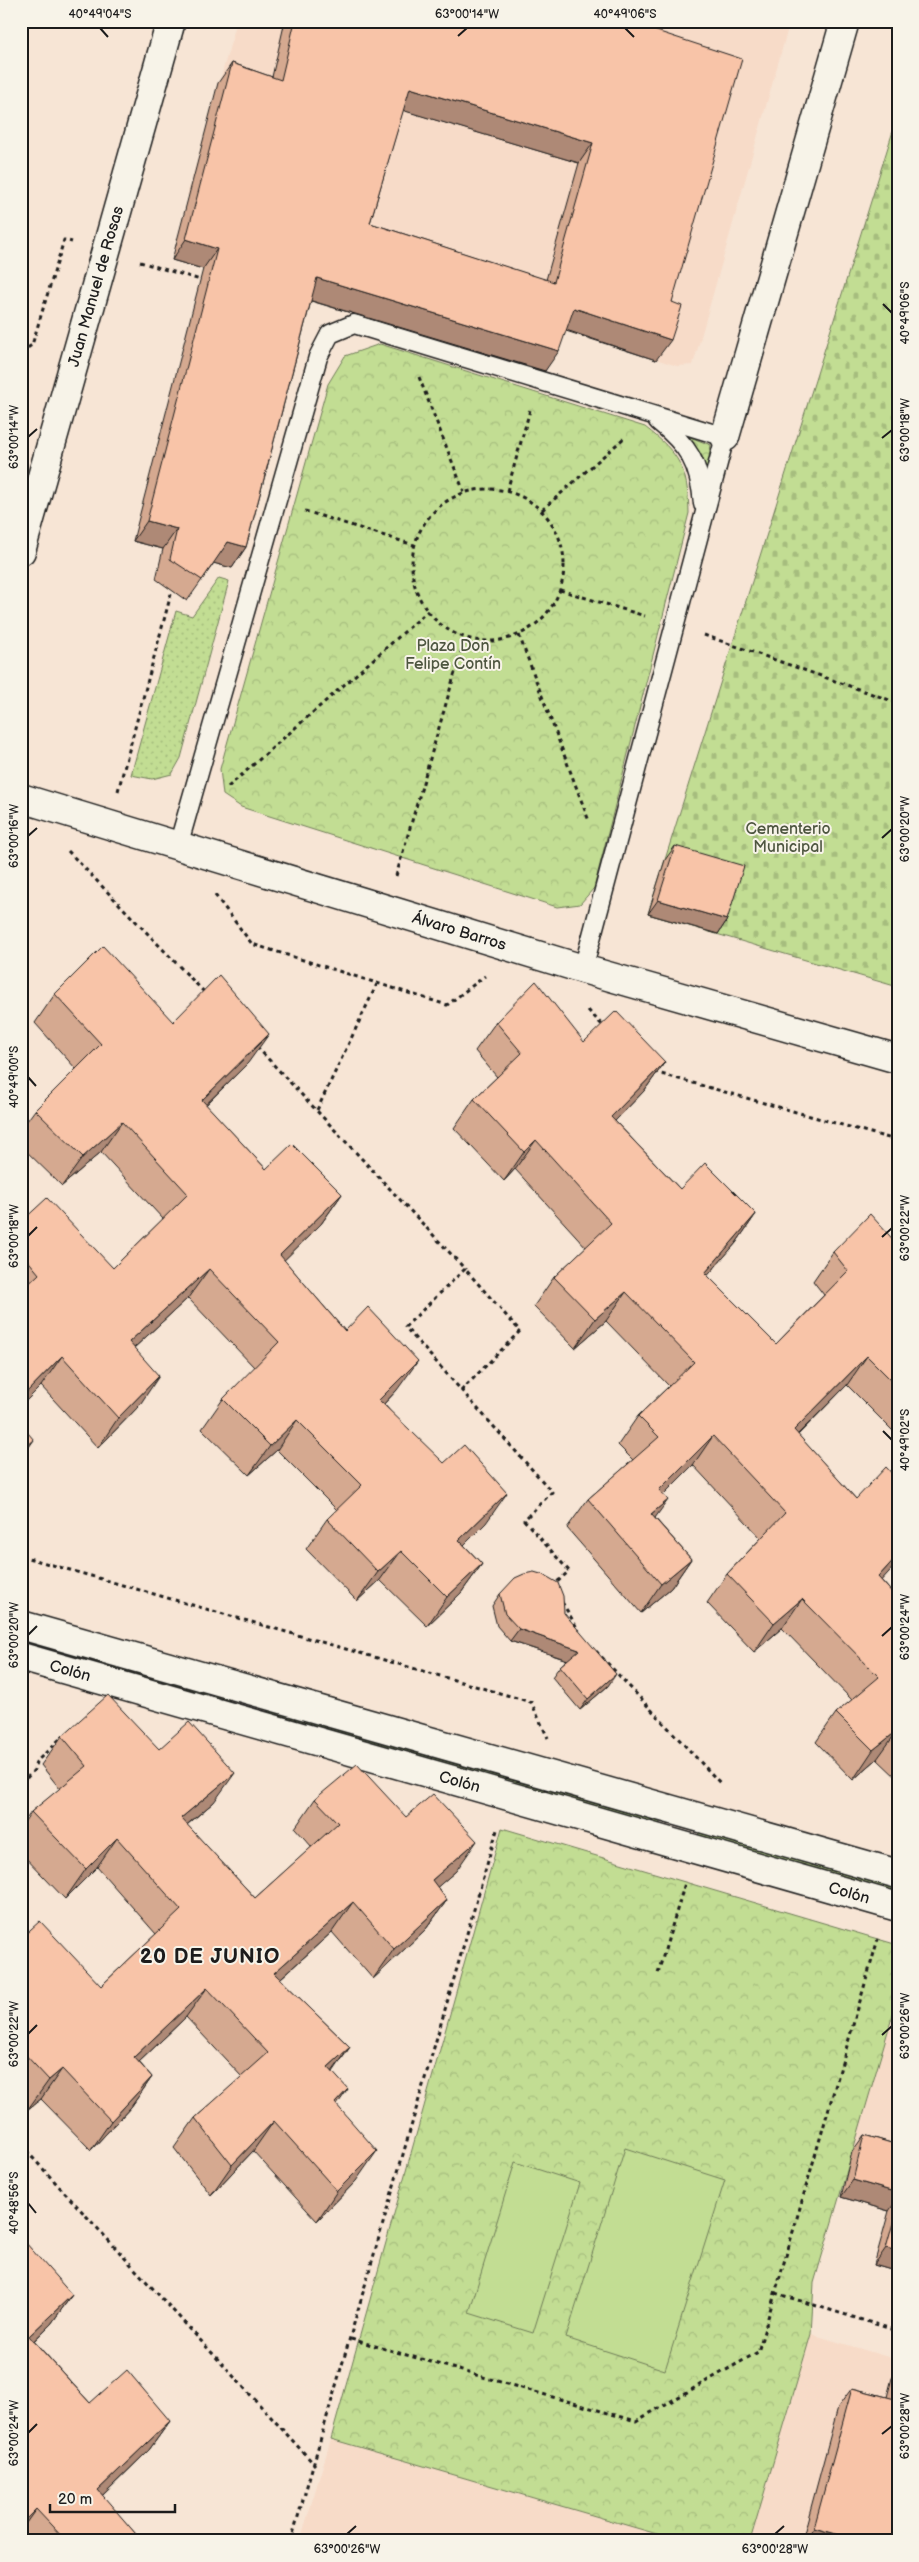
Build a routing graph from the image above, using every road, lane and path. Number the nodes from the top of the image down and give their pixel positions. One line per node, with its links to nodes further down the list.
1 (171, 21): 3 (street, Juan Manuel de Rosas)
2 (845, 21): 9 (street)
3 (106, 252): 4 (path); 6 (path); 16 (street, Juan Manuel de Rosas)
4 (210, 282)
5 (404, 340): 7 (lane); 11 (path); 12 (lane)
6 (21, 352)
7 (539, 380): 8 (lane); 10 (path)
8 (650, 415): 9 (lane); 13 (path); 14 (lane)
9 (726, 437): 14 (lane)
10 (507, 491): 11 (path); 13 (path)
11 (464, 492): 15 (path)
12 (275, 502): 15 (path); 26 (lane)
13 (542, 510): 17 (path)
14 (704, 516): 20 (lane)
15 (414, 545): 19 (path)
16 (21, 551)
17 (560, 590): 20 (path); 21 (path)
18 (171, 594): 25 (path)
19 (428, 611): 22 (path); 26 (path)
20 (675, 625): 23 (path); 28 (lane)
21 (518, 635): 22 (path); 28 (path)
22 (465, 638): 30 (path)
23 (898, 703)
24 (21, 798): 25 (street, Álvaro Barros)
25 (108, 825): 26 (street, Álvaro Barros)
26 (181, 836): 30 (street, Álvaro Barros)
27 (62, 846): 34 (path)
28 (608, 871): 32 (lane)
29 (212, 891): 33 (path)
30 (387, 908): 31 (street, Álvaro Barros)
31 (520, 950): 32 (street, Álvaro Barros); 33 (path)
32 (583, 969): 38 (street, Álvaro Barros)
33 (377, 984): 40 (path)
34 (207, 996)
35 (583, 1004): 36 (path)
36 (610, 1033)
37 (255, 1046): 40 (path)
38 (898, 1059)
39 (644, 1070): 41 (path)
40 (317, 1110): 42 (path)
41 (898, 1134)
42 (465, 1270): 43 (path); 43 (path)
43 (462, 1390): 45 (path)
44 (21, 1556): 54 (path)
45 (552, 1586)
46 (557, 1594): 48 (path)
47 (21, 1625): 51 (street, Colón)
48 (580, 1634)
49 (594, 1648): 56 (path)
50 (21, 1657): 52 (street, Colón)
51 (254, 1691): 52 (street); 54 (street, Colón)
52 (245, 1721): 57 (street, Colón)
53 (64, 1736): 55 (path)
54 (568, 1780): 58 (street, Colón)
55 (21, 1784)
56 (725, 1789)
57 (506, 1796): 59 (street, Colón); 66 (path)
58 (683, 1814): 59 (street); 60 (street, Colón)
59 (685, 1846): 61 (street, Colón); 62 (path)
60 (898, 1874)
61 (893, 1906): 64 (path)
62 (658, 1973)
63 (21, 2146): 67 (path)
64 (775, 2293): 65 (path); 66 (path)
65 (898, 2331)
66 (351, 2339): 67 (path)
67 (314, 2465): 68 (path)
68 (291, 2541)

